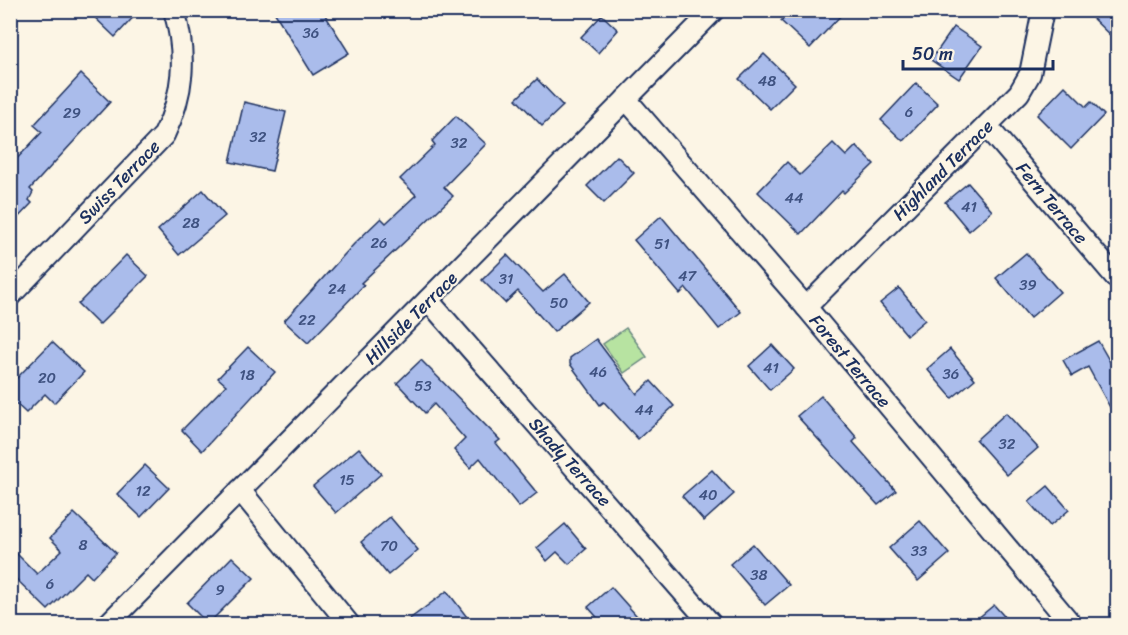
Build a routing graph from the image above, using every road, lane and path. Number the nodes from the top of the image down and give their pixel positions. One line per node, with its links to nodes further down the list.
1 (174, 10): 7 (street, Swiss Terrace)
2 (714, 10): 4 (street, Hillside Terrace)
3 (1043, 10): 5 (street, Highland Terrace)
4 (626, 99): 8 (street, Hillside Terrace); 9 (street, Forest Terrace)
5 (987, 126): 6 (street, Fern Terrace); 9 (street, Highland Terrace)
6 (1118, 280)
7 (10, 296)
8 (428, 300): 10 (street, Hillside Terrace); 13 (street, Shady Terrace)
9 (806, 307): 14 (street, Forest Terrace)
10 (240, 490): 11 (street, Hillside Terrace); 12 (street)
11 (108, 624)
12 (349, 624)
13 (711, 624)
14 (1071, 624)

